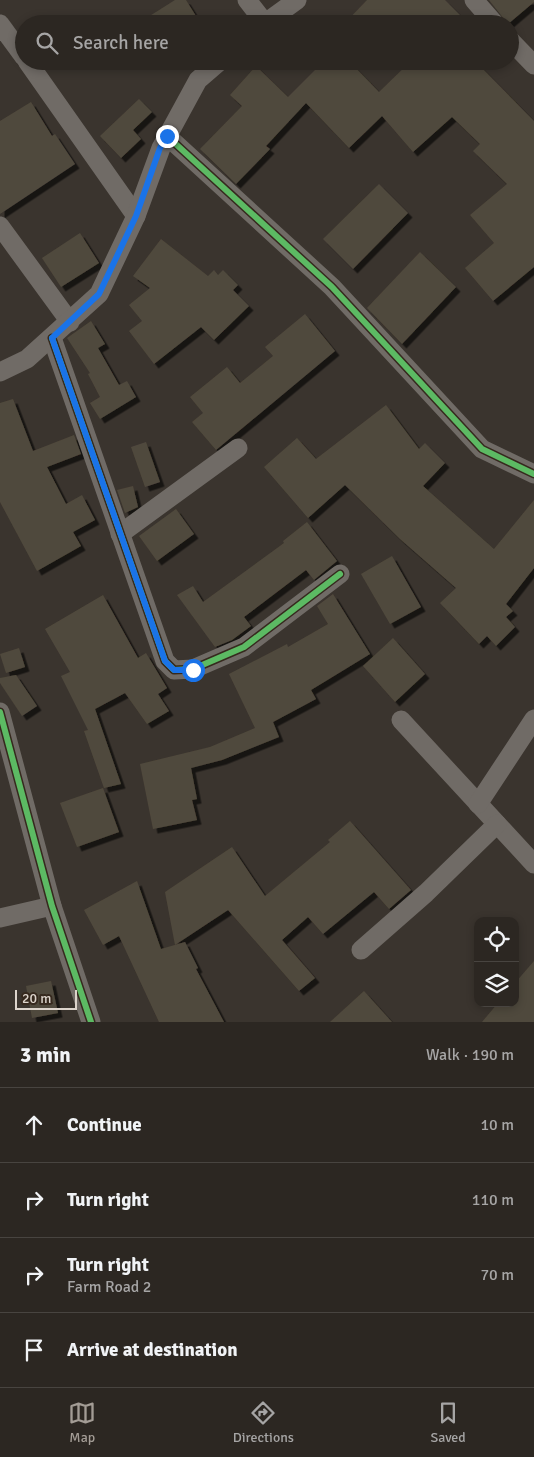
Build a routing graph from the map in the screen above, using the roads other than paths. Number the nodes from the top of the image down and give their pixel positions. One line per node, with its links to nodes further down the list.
1 (247, 0): 4 (street)
2 (297, 0): 5 (street)
3 (474, 0): 6 (street)
4 (259, 15)
5 (276, 15)
6 (487, 15)
7 (0, 24): 8 (street)
8 (15, 45)
9 (519, 50): 10 (street)
10 (534, 66)
11 (32, 70): 14 (street)
12 (210, 70): 13 (street)
13 (167, 136): 14 (street); 20 (street)
14 (136, 216): 16 (street)
15 (0, 226): 16 (street)
16 (70, 322): 17 (street)
17 (52, 338): 18 (street); 21 (street)
18 (0, 372)
19 (238, 448): 21 (street)
20 (534, 474)
21 (120, 534): 22 (street)
22 (340, 574)
23 (0, 712): 29 (street)
24 (534, 719): 26 (street)
25 (401, 720): 26 (street)
26 (478, 804): 27 (street)
27 (497, 824): 28 (street); 31 (street)
28 (534, 864)
29 (52, 906): 30 (street); 32 (street)
30 (0, 918)
31 (361, 950)
32 (91, 1022)

